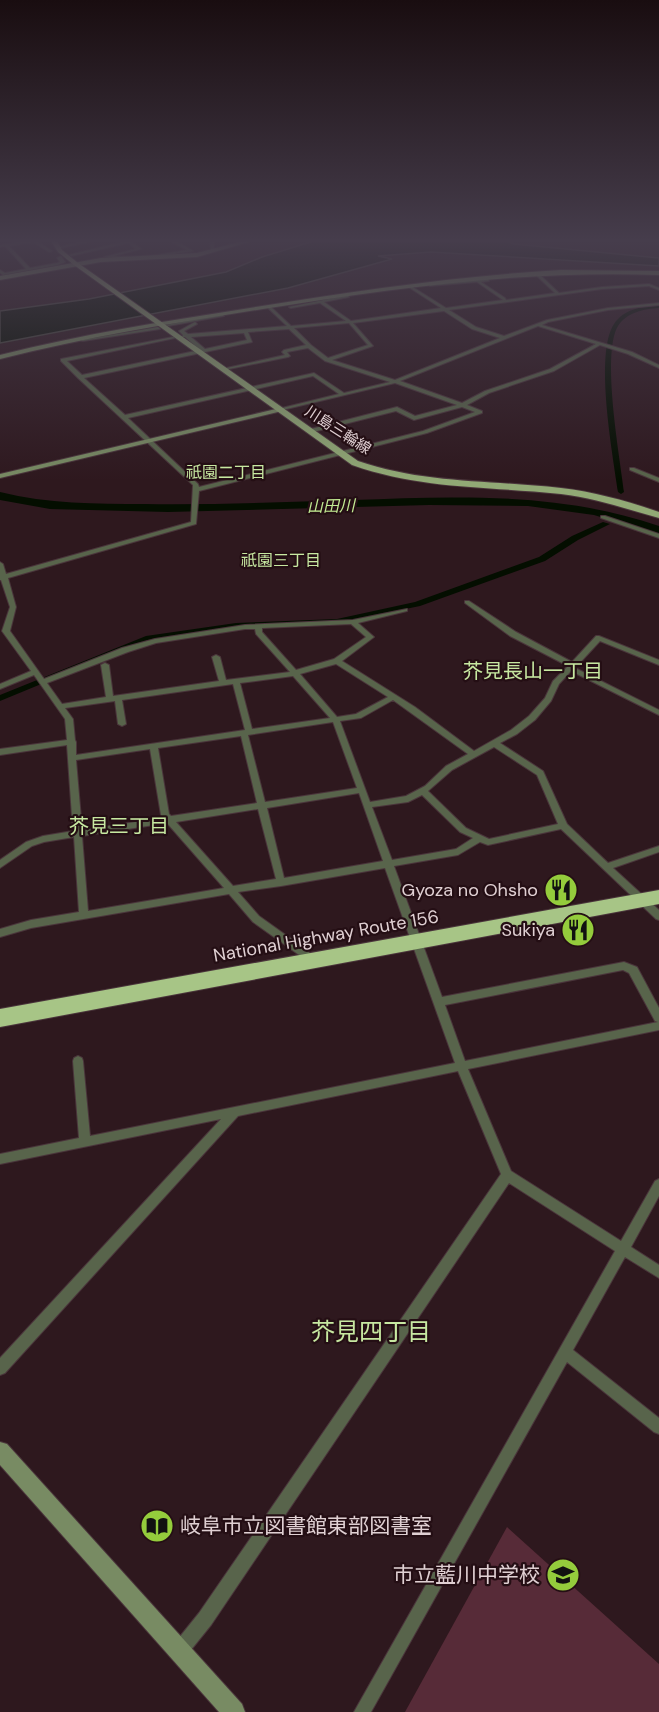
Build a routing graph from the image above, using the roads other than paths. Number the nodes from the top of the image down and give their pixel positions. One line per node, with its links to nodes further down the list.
1 (153, 321): 10 (main road, 川島三輪線)
2 (175, 321): 10 (main road)
3 (192, 321): 12 (street)
4 (198, 321): 15 (street)
5 (284, 321): 13 (street)
6 (358, 321): 9 (street)
7 (464, 321): 17 (street)
8 (553, 321): 11 (street)
9 (350, 322): 13 (street); 22 (street)
10 (157, 324): 20 (main road, 川島三輪線); 21 (main road)
11 (538, 325): 17 (street); 18 (street)
12 (168, 326)
13 (291, 328): 14 (street); 19 (street)
14 (245, 332): 15 (street); 20 (street)
15 (185, 336): 20 (street)
16 (173, 338): 25 (street)
17 (505, 338): 26 (street)
18 (598, 345): 23 (street); 29 (street)
19 (309, 346): 22 (street); 24 (street)
20 (202, 352): 24 (main road, 川島三輪線); 25 (street)
21 (0, 357)
22 (327, 360): 26 (street)
23 (659, 367)
24 (224, 369): 27 (main road, 川島三輪線)
25 (80, 377): 31 (street)
26 (394, 382): 28 (street); 29 (street)
27 (250, 388): 28 (street); 30 (main road, 川島三輪線); 31 (street)
28 (342, 394): 30 (street)
29 (462, 405): 32 (street); 34 (street)
30 (280, 410): 32 (main road, 川島三輪線); 33 (main road)
31 (124, 417): 33 (street)
32 (309, 431): 34 (main road, 川島三輪線)
33 (148, 440): 36 (main road); 38 (street)
34 (340, 453): 38 (street); 39 (main road, 川島三輪線)
35 (632, 470): 37 (street)
36 (0, 476)
37 (659, 480)
38 (198, 489): 43 (street)
39 (659, 514)
40 (603, 517): 41 (street)
41 (659, 536)
42 (0, 564): 43 (street)
43 (1, 577): 53 (street)
44 (467, 602): 52 (street)
45 (405, 610): 46 (street)
46 (353, 622): 47 (street); 49 (street)
47 (258, 627): 54 (street); 55 (street)
48 (216, 657): 57 (street)
49 (338, 661): 54 (street); 59 (street)
50 (659, 663): 52 (street)
51 (105, 665): 60 (street)
52 (572, 668): 62 (street); 67 (street)
53 (36, 671): 55 (street); 58 (street)
54 (295, 673): 56 (street); 63 (street)
55 (44, 682): 61 (street)
56 (236, 682): 57 (street); 65 (street)
57 (223, 684): 60 (street)
58 (0, 687)
59 (394, 697): 63 (street); 70 (street)
60 (114, 699): 61 (street); 64 (street)
61 (61, 706): 66 (street)
62 (659, 713)
63 (335, 719): 65 (street); 72 (street)
64 (122, 724)
65 (247, 733): 68 (street); 75 (street)
66 (72, 742): 69 (street); 71 (street)
67 (494, 743): 70 (street); 77 (street)
68 (154, 747): 71 (street); 76 (street)
69 (0, 752)
70 (473, 754): 73 (street)
71 (73, 758): 78 (street)
72 (362, 790): 74 (street); 75 (street)
73 (423, 790): 74 (street); 79 (street)
74 (368, 805): 82 (street)
75 (262, 806): 76 (street); 84 (street)
76 (169, 821): 78 (street); 85 (street)
77 (563, 826): 79 (street); 83 (street)
78 (79, 835): 81 (street); 87 (street)
79 (478, 839): 82 (street)
80 (659, 849): 83 (street)
81 (0, 865)
82 (389, 865): 84 (street); 90 (street)
83 (608, 866): 86 (street)
84 (281, 883): 85 (street)
85 (232, 891): 87 (street); 91 (street)
86 (650, 898): 88 (street); 90 (highway, National Highway Route 156)
87 (84, 916): 89 (street)
88 (659, 916)
89 (0, 933)
90 (418, 940): 91 (highway, National Highway Route 156); 92 (street)
91 (310, 960): 93 (highway, National Highway Route 156)
92 (440, 1002): 94 (street); 97 (street)
93 (0, 1018)
94 (659, 1018)
95 (659, 1026): 97 (street)
96 (78, 1061): 99 (street)
97 (461, 1065): 98 (street); 101 (street)
98 (234, 1113): 99 (street); 106 (street)
99 (85, 1142): 100 (street)
100 (0, 1159)
101 (507, 1175): 103 (street); 109 (street)
102 (659, 1185): 103 (street)
103 (623, 1249): 104 (street); 105 (street)
104 (659, 1272)
105 (566, 1353): 107 (street); 111 (street)
106 (0, 1368)
107 (659, 1427)
108 (0, 1451): 109 (main road)
109 (180, 1650): 110 (main road)
110 (234, 1712)
111 (362, 1712)

